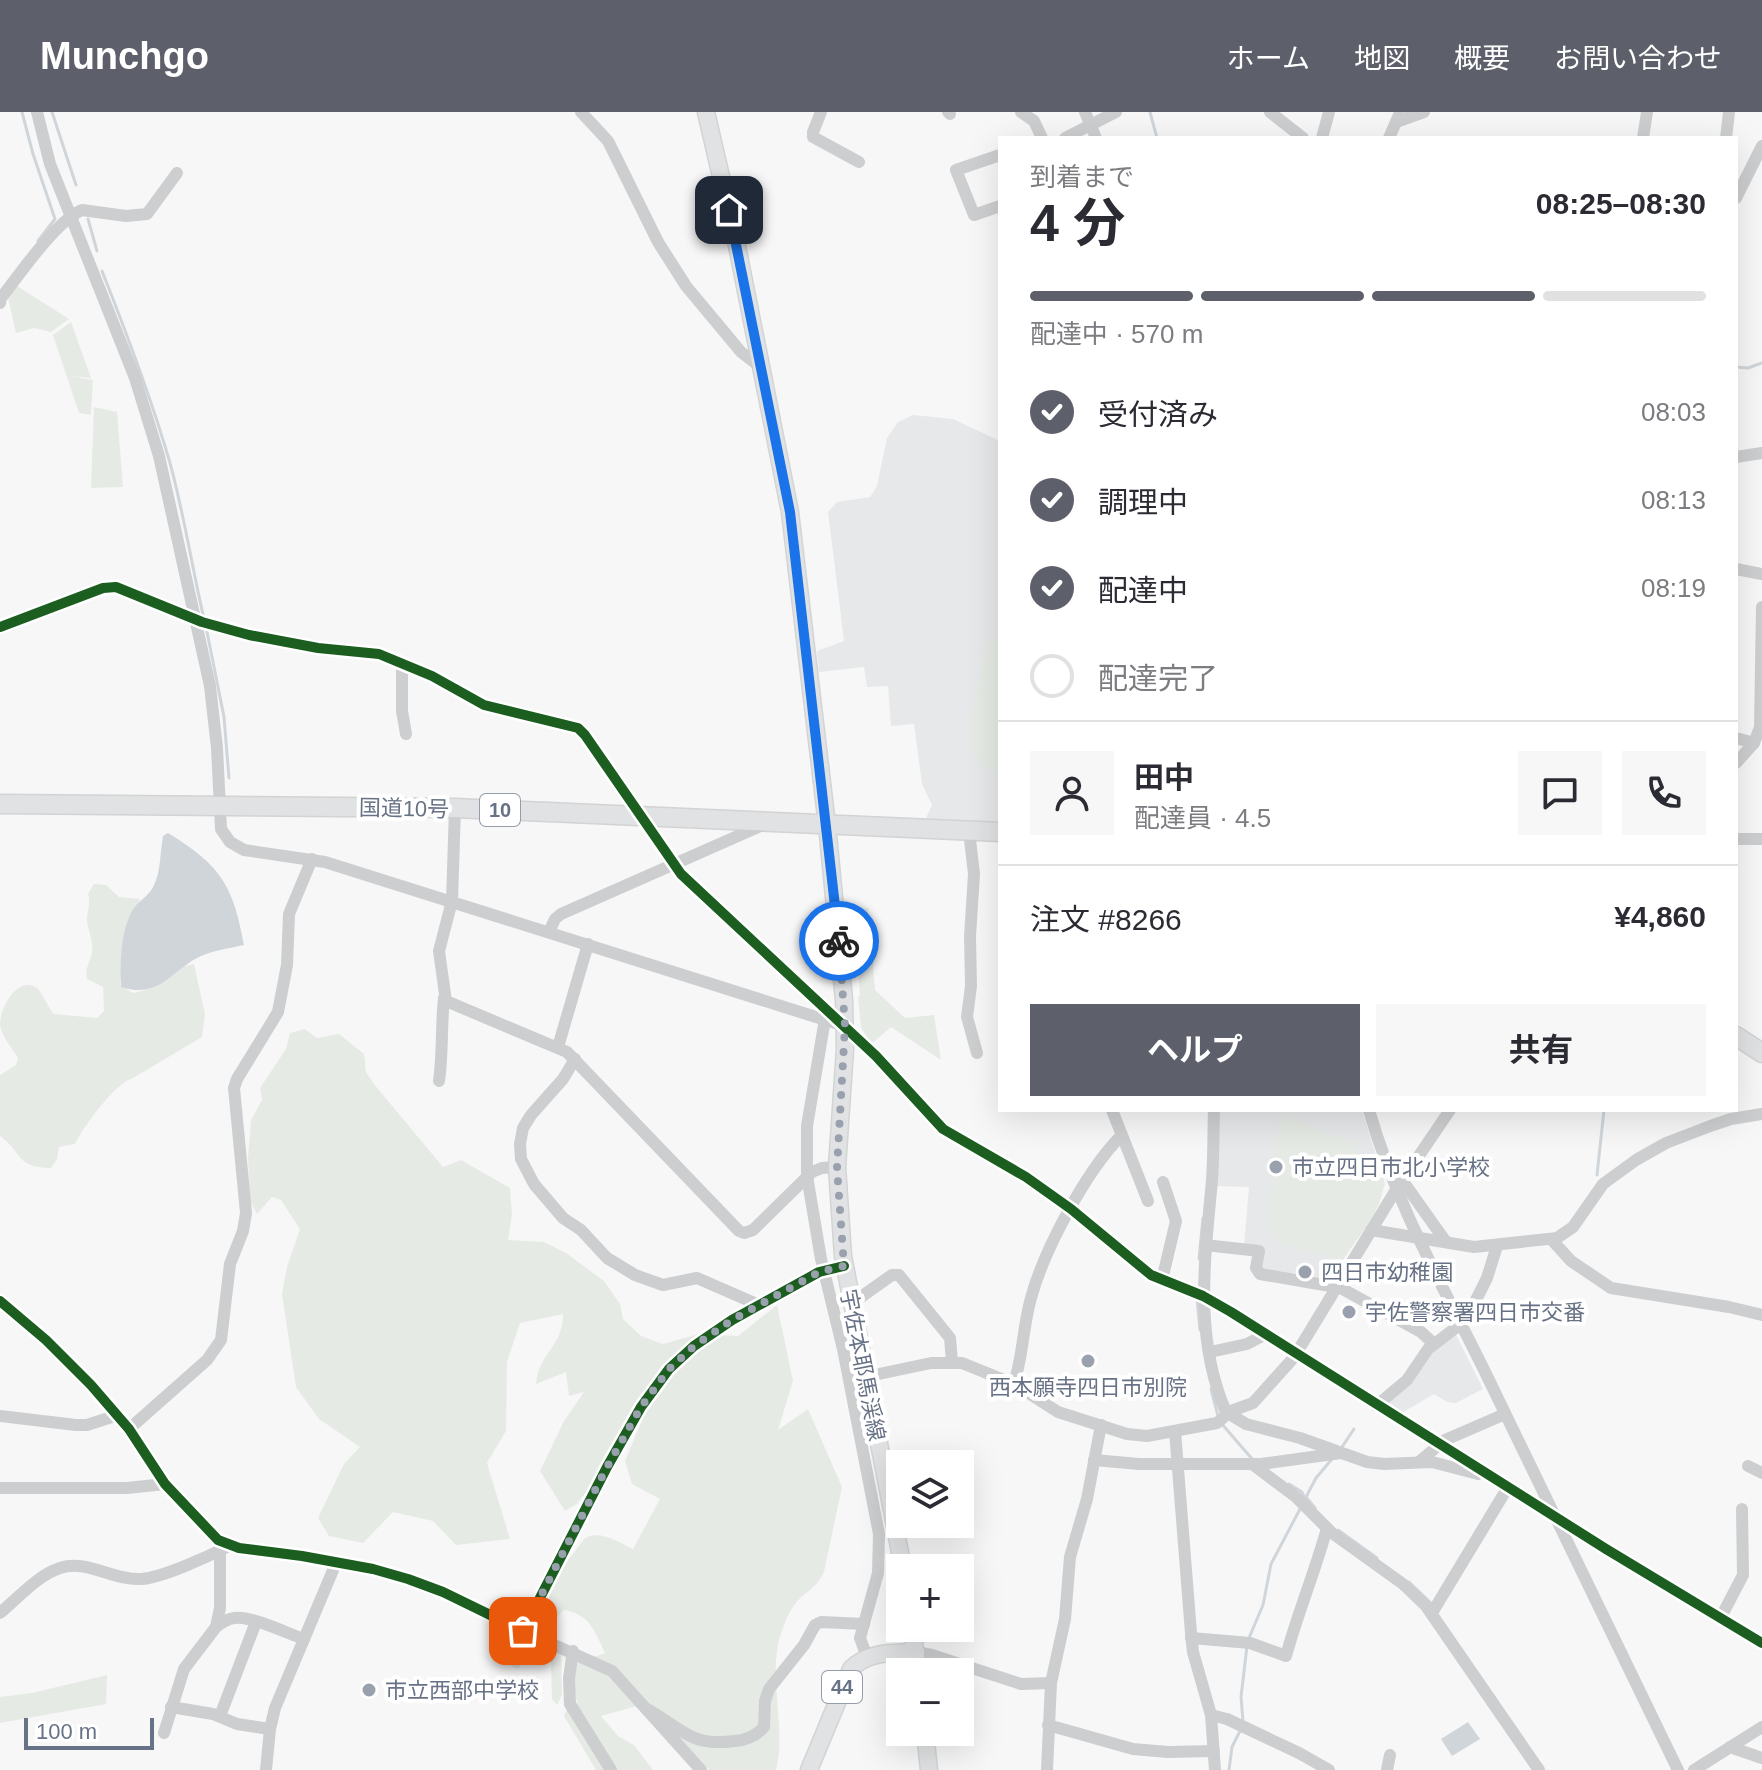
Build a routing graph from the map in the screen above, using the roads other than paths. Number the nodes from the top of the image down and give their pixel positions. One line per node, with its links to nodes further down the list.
1 (37, 112): 27 (street)
2 (581, 112): 29 (street)
3 (706, 112): 29 (main road, 宇佐本耶馬渓線)
4 (821, 112): 23 (street)
5 (1021, 112): 15 (street)
6 (1085, 112): 14 (street)
7 (1116, 112): 14 (street)
8 (1270, 112): 16 (street)
9 (1329, 112): 17 (street)
10 (1424, 112): 13 (street)
11 (1647, 112): 19 (street)
12 (1729, 112): 20 (street)
13 (1398, 117): 18 (street)
14 (1093, 132)
15 (1041, 136)
16 (1300, 136)
17 (1323, 136)
18 (1390, 136)
19 (1643, 136)
20 (1726, 136)
21 (1762, 146): 25 (street)
22 (998, 156): 26 (street)
23 (859, 162)
24 (177, 173): 27 (street)
25 (1738, 194)
26 (998, 207)
27 (70, 217): 28 (street); 35 (street)
28 (0, 303)
29 (762, 368): 47 (main road, 宇佐本耶馬渓線)
30 (1762, 453): 31 (street)
31 (1738, 457)
32 (1738, 569): 33 (street)
33 (1762, 574)
34 (1762, 607): 40 (street)
35 (202, 622): 36 (street); 37 (street); 43 (street)
36 (0, 627)
37 (402, 663): 38 (street); 45 (street)
38 (406, 734)
39 (1738, 739): 40 (street)
40 (1754, 743): 41 (street)
41 (1738, 761)
42 (0, 804): 43 (highway, 国道10号 / 10)
43 (219, 807): 44 (highway, 国道10号 / 10); 52 (street)
44 (455, 808): 45 (highway, 国道10号 / 10); 54 (street)
45 (639, 816): 46 (highway, 国道10号 / 10); 53 (street)
46 (768, 822): 47 (highway, 国道10号 / 10); 53 (street)
47 (827, 825): 48 (highway, 国道10号 / 10); 59 (main road, 宇佐本耶馬渓線 / 44)
48 (969, 831): 49 (highway, 国道10号 / 10); 62 (street)
49 (998, 832)
50 (1738, 839): 51 (street)
51 (1762, 839)
52 (312, 859): 54 (street); 107 (street)
53 (674, 865): 55 (street); 59 (street)
54 (452, 901): 55 (street); 57 (street)
55 (549, 932): 56 (street)
56 (588, 944): 58 (street); 61 (street)
57 (444, 998): 61 (street); 65 (street)
58 (825, 1019): 59 (street); 73 (street, 44)
59 (845, 1028): 72 (main road, 宇佐本耶馬渓線 / 44); 77 (street)
60 (1738, 1037): 63 (highway)
61 (558, 1047): 64 (street)
62 (977, 1053)
63 (1762, 1053)
64 (575, 1059): 73 (street); 91 (street)
65 (439, 1081)
66 (1113, 1112): 71 (street)
67 (1214, 1112): 82 (street)
68 (1370, 1112): 75 (street)
69 (1449, 1112): 75 (street)
70 (1762, 1114): 80 (street)
71 (1121, 1136): 76 (street); 77 (street)
72 (837, 1167): 73 (street); 84 (main road, 宇佐本耶馬渓線 / 44)
73 (807, 1176): 85 (street, 44)
74 (1163, 1182): 86 (street)
75 (1399, 1185): 78 (street); 79 (street); 81 (street)
76 (1148, 1201)
77 (1071, 1209): 86 (street); 100 (street)
78 (1371, 1230): 79 (street); 87 (street)
79 (1416, 1237): 81 (street); 93 (street)
80 (1551, 1239): 83 (street); 92 (street)
81 (1446, 1242): 83 (street)
82 (1205, 1245): 87 (street); 88 (street)
83 (1497, 1246): 93 (street)
84 (844, 1266): 85 (street); 90 (main road, 宇佐本耶馬渓線 / 44)
85 (824, 1269): 91 (street); 99 (street, 44)
86 (1162, 1280): 88 (street)
87 (1337, 1286): 95 (street); 97 (street)
88 (1199, 1295): 94 (street); 96 (street)
89 (0, 1301): 103 (street)
90 (851, 1304): 98 (street); 99 (main road, 宇佐本耶馬渓線 / 44)
91 (759, 1305): 133 (street)
92 (1762, 1315)
93 (1462, 1325): 95 (street); 102 (street)
94 (1266, 1334): 96 (street); 97 (street)
95 (1434, 1344): 101 (street)
96 (1210, 1352): 104 (street)
97 (1296, 1354): 101 (street); 104 (street)
98 (952, 1362): 99 (street); 100 (street)
99 (858, 1379): 125 (main road, 宇佐本耶馬渓線 / 44); 131 (street, 44)
100 (1014, 1383): 106 (street)
101 (1376, 1406): 109 (street)
102 (1505, 1414): 109 (street); 122 (street)
103 (118, 1415): 105 (street); 107 (street)
104 (1228, 1415): 108 (street); 110 (street)
105 (0, 1416)
106 (1101, 1425): 108 (street); 111 (street)
107 (129, 1429): 118 (street)
108 (1175, 1431): 113 (street)
109 (1438, 1444): 112 (street); 117 (street)
110 (1341, 1453): 112 (street); 114 (street)
111 (1094, 1460): 113 (street); 142 (street)
112 (1420, 1461): 117 (street)
113 (1177, 1464): 114 (street); 134 (street)
114 (1252, 1464): 123 (street)
115 (1748, 1466): 116 (street)
116 (1762, 1473)
117 (1496, 1480): 119 (street)
118 (165, 1484): 120 (street); 124 (street)
119 (1508, 1487): 122 (street); 128 (street)
120 (0, 1488)
121 (1742, 1509): 129 (street)
122 (1554, 1516): 129 (street); 166 (street)
123 (1327, 1528): 128 (street); 134 (street)
124 (224, 1548): 126 (street); 127 (street); 132 (street)
125 (900, 1554)
126 (336, 1563): 133 (street); 135 (street)
127 (0, 1613)
128 (1432, 1613): 165 (street)
129 (1720, 1619): 137 (street)
130 (256, 1622): 132 (street); 135 (street); 146 (street)
131 (864, 1624): 140 (street, 44); 144 (street)
132 (216, 1627): 143 (street)
133 (523, 1631): 138 (street)
134 (1191, 1638): 145 (street)
135 (304, 1639): 149 (street)
136 (914, 1642): 139 (main road)
137 (1762, 1643)
138 (573, 1651): 144 (street); 157 (street)
139 (916, 1652): 140 (main road, 44); 141 (main road); 142 (street)
140 (867, 1657): 159 (main road, 44)
141 (917, 1658)
142 (1051, 1683): 147 (street)
143 (171, 1707): 146 (street); 150 (street)
144 (647, 1709): 158 (street)
145 (1211, 1715): 153 (street); 163 (street)
146 (220, 1716): 149 (street)
147 (1048, 1725): 153 (street); 161 (street)
148 (1762, 1727): 152 (street)
149 (270, 1729): 156 (street)
150 (164, 1733)
151 (926, 1746): 160 (main road)
152 (1730, 1747): 155 (street); 167 (street)
153 (1214, 1751): 162 (street)
154 (1390, 1755): 164 (street)
155 (1762, 1758)
156 (266, 1770)
157 (611, 1770)
158 (701, 1770)
159 (809, 1770)
160 (929, 1770)
161 (1047, 1770)
162 (1215, 1770)
163 (1329, 1770)
164 (1387, 1770)
165 (1539, 1770)
166 (1678, 1770)
167 (1694, 1770)

